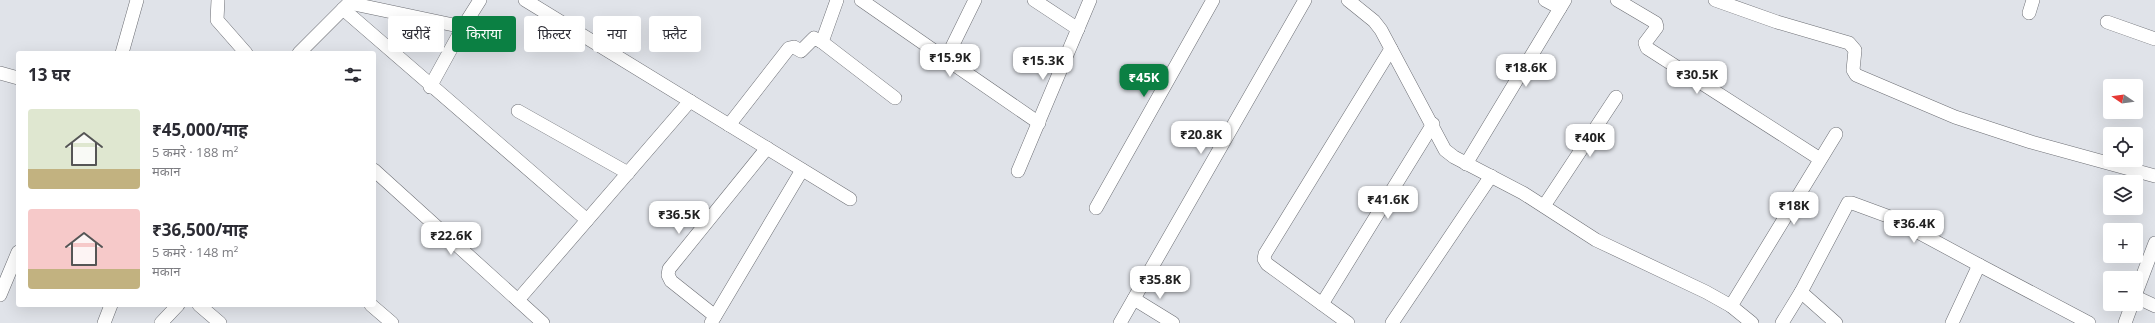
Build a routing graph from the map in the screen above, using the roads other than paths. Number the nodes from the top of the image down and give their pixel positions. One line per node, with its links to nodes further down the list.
1 (137, 0): 28 (street)
2 (218, 0): 29 (street)
3 (480, 0): 20 (street)
4 (525, 0): 37 (street)
5 (838, 0): 25 (street)
6 (861, 0): 31 (street)
7 (975, 0): 31 (street)
8 (1034, 0): 23 (street)
9 (1090, 0): 23 (street)
10 (1213, 0): 54 (street)
11 (1305, 0): 63 (street)
12 (1348, 0): 27 (street)
13 (1545, 0): 18 (street)
14 (1617, 0): 44 (street)
15 (1715, 0): 51 (street)
16 (2033, 0): 19 (street)
17 (347, 4): 22 (street); 30 (street); 34 (street)
18 (1563, 4): 45 (street)
19 (2029, 13)
20 (471, 16)
21 (2107, 22): 24 (street)
22 (452, 25)
23 (1078, 29): 39 (street)
24 (2155, 39)
25 (822, 42): 36 (street); 41 (street)
26 (452, 48): 34 (street)
27 (1391, 49): 40 (street); 66 (street)
28 (123, 51)
29 (244, 51)
30 (301, 51)
31 (946, 59): 39 (street)
32 (0, 73): 33 (street)
33 (16, 77)
34 (430, 87): 55 (street)
35 (1616, 97): 53 (street)
36 (895, 98)
37 (690, 101): 41 (street); 49 (street)
38 (518, 111): 49 (street)
39 (1038, 123): 47 (street)
40 (1433, 124): 45 (street); 66 (street)
41 (729, 126): 43 (street)
42 (1836, 134): 44 (street)
43 (767, 148): 46 (street); 74 (street)
44 (1820, 159): 67 (street)
45 (1466, 164): 50 (street)
46 (802, 170): 52 (street); 74 (street)
47 (1018, 171)
48 (376, 172): 64 (street)
49 (628, 173): 55 (street)
50 (1490, 176): 53 (street); 83 (street)
51 (2155, 176)
52 (850, 199)
53 (1544, 206): 67 (street)
54 (1096, 208)
55 (587, 220): 64 (street)
56 (2155, 243): 60 (street)
57 (16, 255): 59 (street)
58 (1979, 265): 61 (street); 87 (street); 88 (street)
59 (5, 269): 62 (street)
60 (2143, 275)
61 (1802, 292): 85 (street); 86 (street)
62 (0, 294)
63 (1134, 299): 80 (street); 81 (street)
64 (518, 300): 79 (street)
65 (2143, 300): 68 (street)
66 (1322, 304): 82 (street)
67 (1732, 306): 84 (street)
68 (2155, 306)
69 (110, 307): 75 (street)
70 (176, 307): 76 (street)
71 (201, 307): 77 (street)
72 (373, 307): 78 (street)
73 (2129, 311): 89 (street)
74 (713, 320)
75 (104, 323)
76 (161, 323)
77 (220, 323)
78 (392, 323)
79 (544, 323)
80 (1120, 323)
81 (1173, 323)
82 (1348, 323)
83 (1392, 323)
84 (1752, 323)
85 (1782, 323)
86 (1836, 323)
87 (1952, 323)
88 (2089, 323)
89 (2125, 323)

